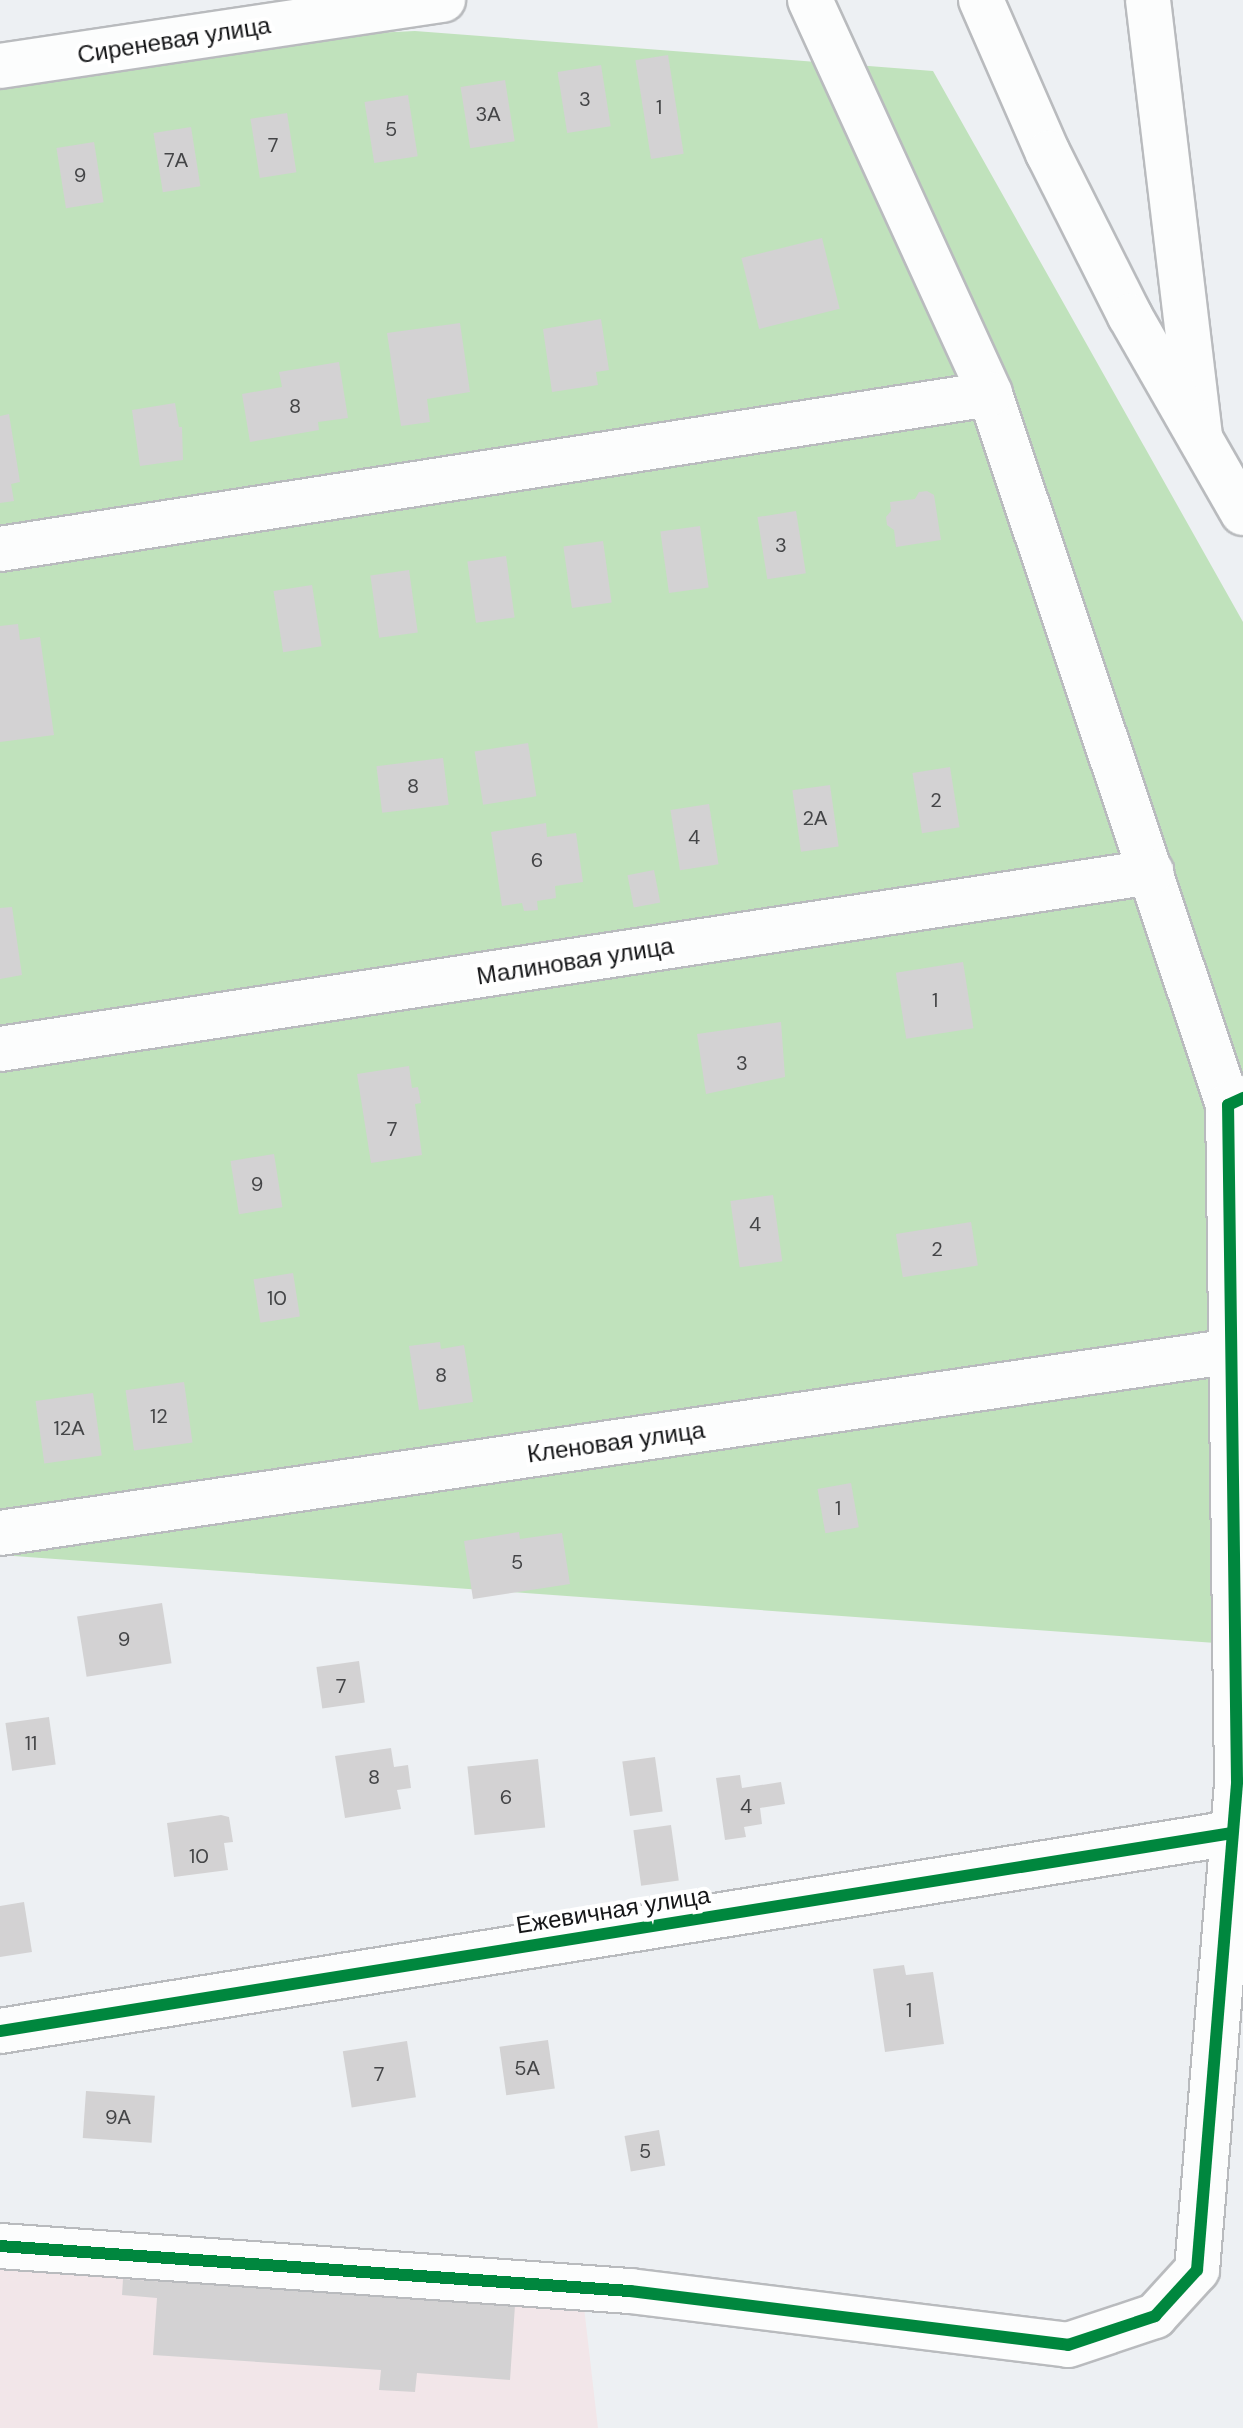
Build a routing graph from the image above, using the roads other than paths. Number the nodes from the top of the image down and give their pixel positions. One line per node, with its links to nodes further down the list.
1 (443, 0): 5 (street, Сиреневая улица)
2 (810, 0): 6 (street)
3 (981, 0): 7 (street)
4 (1148, 0): 7 (street)
5 (0, 66)
6 (990, 394): 9 (street); 10 (street)
7 (1200, 435): 8 (street)
8 (1243, 513)
9 (0, 549)
10 (1151, 872): 11 (street, Малиновая улица); 12 (street)
11 (0, 1049)
12 (1236, 1102): 13 (street)
13 (1232, 1351): 14 (street, Кленовая улица); 15 (street)
14 (0, 1533)
15 (1232, 1833): 16 (street, Ежевичная улица); 17 (street)
16 (0, 2031)
17 (0, 2246)

